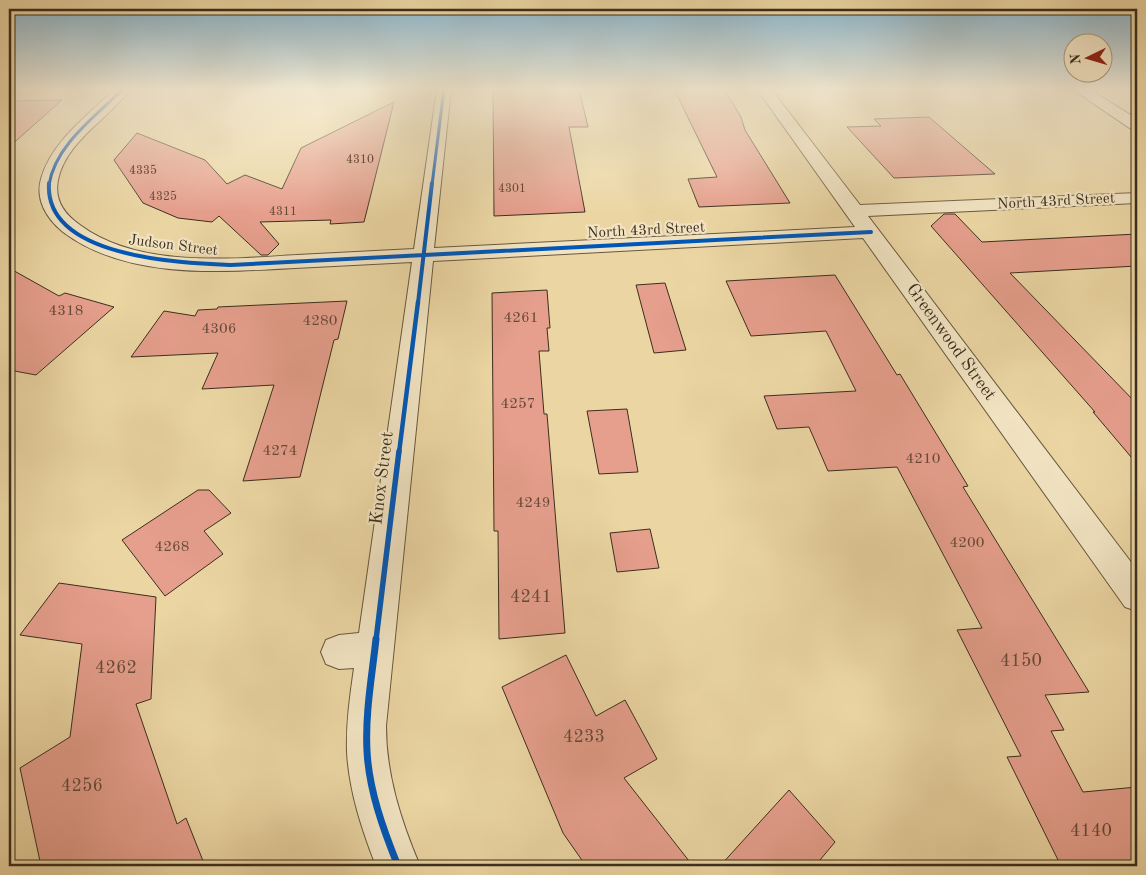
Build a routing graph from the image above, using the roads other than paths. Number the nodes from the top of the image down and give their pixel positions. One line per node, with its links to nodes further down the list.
1 (85, 130): 7 (street, Judson Street)
2 (439, 130): 7 (street, Knox Street)
3 (794, 130): 5 (street, Greenwood Street)
4 (1137, 198): 5 (street, North 43rd Street)
5 (855, 211): 6 (street, Greenwood Street)
6 (870, 232): 7 (street, North 43rd Street); 8 (street, Greenwood Street)
7 (423, 255): 9 (street, Knox Street)
8 (1137, 596)
9 (375, 649): 10 (street); 11 (street, Knox Street)
10 (339, 652)
11 (398, 866)

